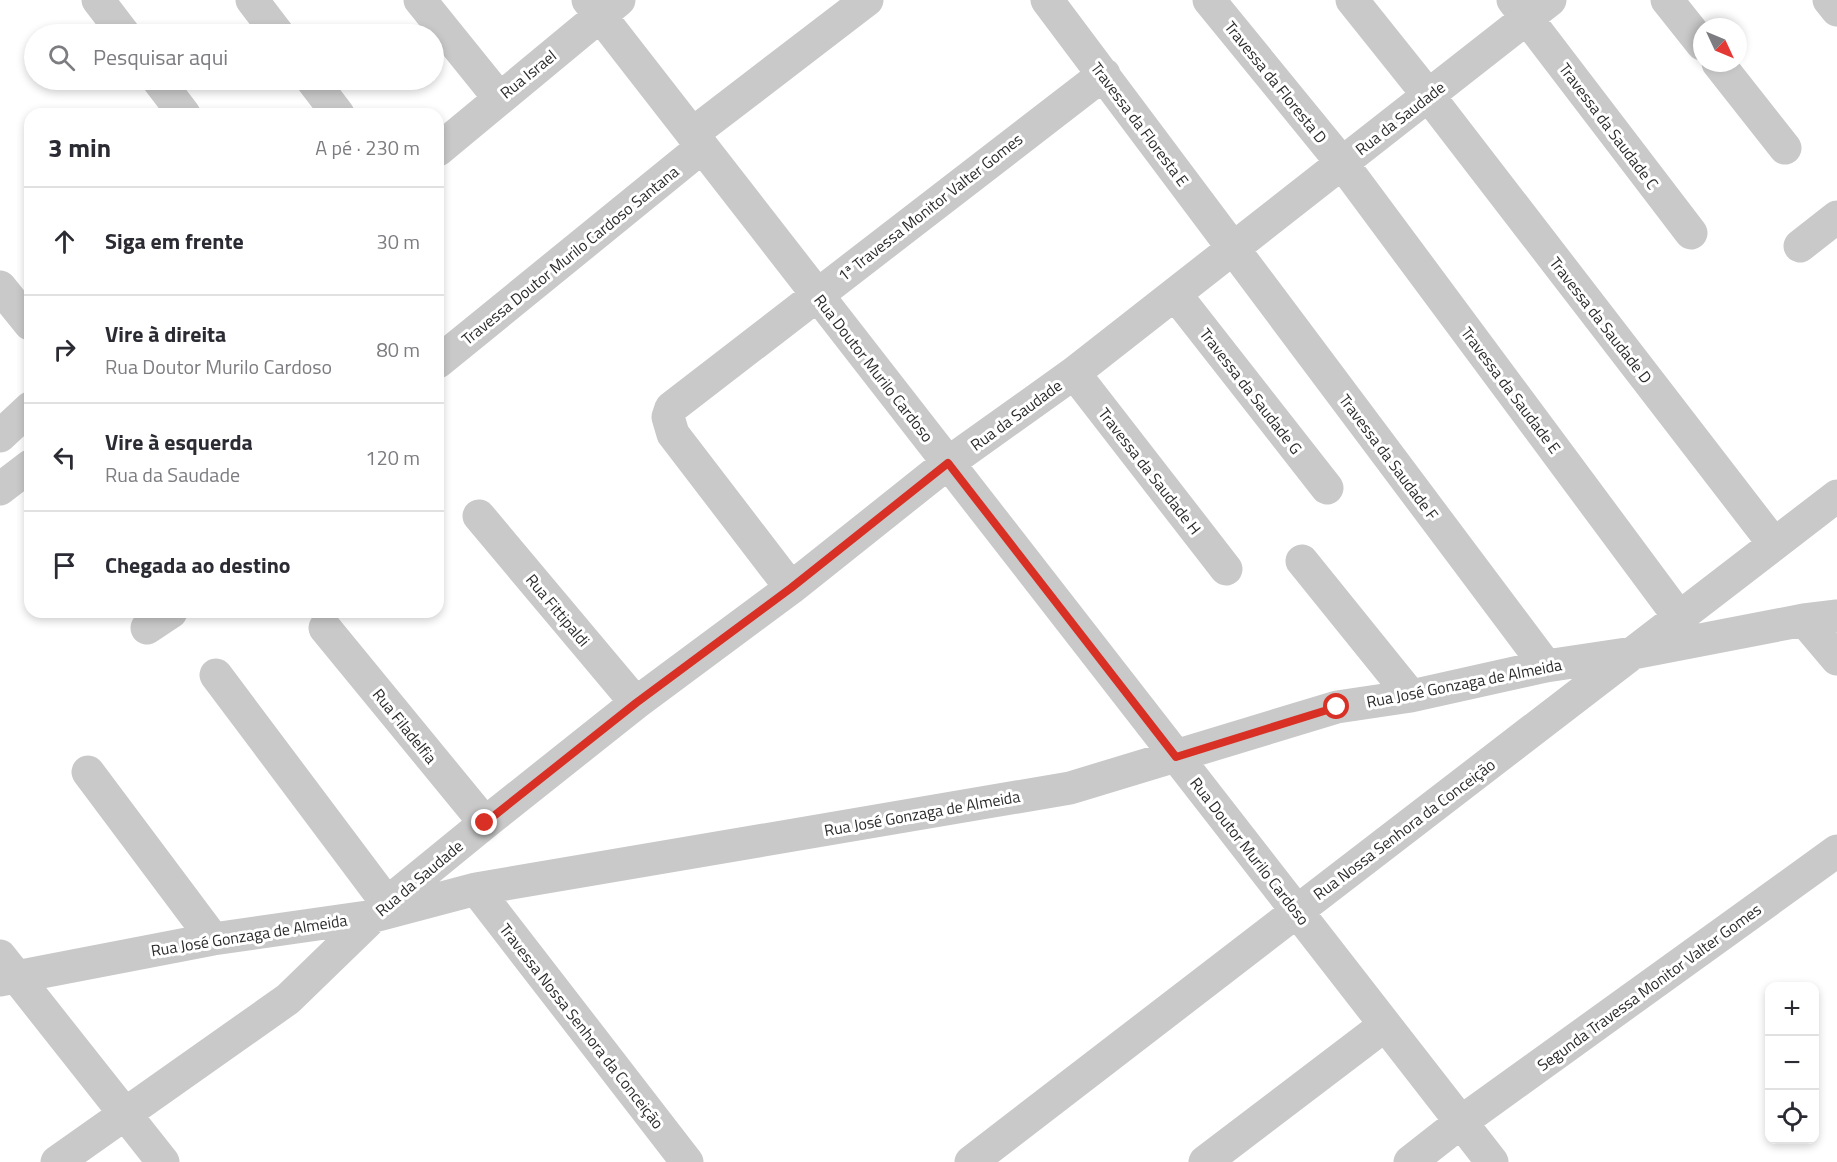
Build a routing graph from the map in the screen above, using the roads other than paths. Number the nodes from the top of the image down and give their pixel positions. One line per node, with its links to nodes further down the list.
1 (98, 0): 13 (street)
2 (252, 0): 14 (street)
3 (420, 0): 15 (street)
4 (867, 0): 26 (street, Travessa Doutor Murilo Cardoso Santana)
5 (1047, 0): 19 (street, Travessa da Floresta E)
6 (1209, 0): 29 (street, Travessa da Floresta D)
7 (1352, 0): 22 (street, Travessa da Saudade D)
8 (1667, 0): 17 (street)
9 (1829, 0): 12 (street)
10 (602, 5): 23 (street, Rua Israel); 26 (street, Rua Doutor Murilo Cardoso)
11 (1530, 6): 22 (street, Rua da Saudade); 31 (street, Travessa da Saudade C)
12 (1837, 10)
13 (116, 24)
14 (270, 24)
15 (439, 24)
16 (444, 30): 23 (street)
17 (1693, 33)
18 (1725, 72): 28 (street)
19 (1104, 74): 33 (street, Travessa da Floresta E); 36 (street, 1ª Travessa Monitor Valter Gomes)
20 (166, 90): 24 (street)
21 (320, 90): 25 (street)
22 (1428, 95): 29 (street, Rua da Saudade); 48 (street, Travessa da Saudade D)
23 (499, 98): 27 (street, Rua Israel)
24 (179, 108)
25 (334, 108)
26 (697, 141): 36 (street, Rua Doutor Murilo Cardoso); 38 (street, Travessa Doutor Murilo Cardoso Santana)
27 (444, 145)
28 (1785, 147)
29 (1342, 163): 33 (street, Rua da Saudade); 53 (street, Travessa da Saudade E)
30 (1837, 217): 32 (street)
31 (1691, 233)
32 (1800, 246)
33 (1233, 249): 35 (street, Rua da Saudade); 58 (street, Travessa da Saudade F)
34 (0, 287): 37 (street)
35 (1175, 294): 39 (street, Rua da Saudade); 44 (street, Travessa da Saudade G)
36 (817, 295): 42 (street, Rua Doutor Murilo Cardoso); 51 (street, 1ª Travessa Monitor Valter Gomes)
37 (24, 317)
38 (444, 357)
39 (1074, 373): 42 (street, Rua da Saudade); 50 (street, Travessa da Saudade H)
40 (24, 414): 41 (street)
41 (0, 436)
42 (948, 463): 51 (street, Rua da Saudade); 62 (street, Rua Doutor Murilo Cardoso)
43 (24, 471): 45 (street)
44 (1327, 488)
45 (0, 489)
46 (1837, 496): 48 (street, Rua Nossa Senhora da Conceição)
47 (479, 516): 61 (street, Rua Fittipaldi)
48 (1774, 544): 53 (street, Rua Nossa Senhora da Conceição)
49 (1302, 561): 60 (street)
50 (1226, 569)
51 (791, 588): 61 (street, Rua da Saudade)
52 (1837, 616): 54 (street, Rua José Gonzaga de Almeida)
53 (1679, 617): 56 (street, Rua Nossa Senhora da Conceição)
54 (1804, 620): 56 (street, Rua José Gonzaga de Almeida); 57 (street)
55 (325, 628): 64 (street, Rua Filadelfia)
56 (1633, 653): 58 (street, Rua José Gonzaga de Almeida); 68 (street, Rua Nossa Senhora da Conceição)
57 (1837, 660)
58 (1546, 666): 60 (street, Rua José Gonzaga de Almeida)
59 (216, 675): 67 (street)
60 (1403, 686): 62 (street, Rua José Gonzaga de Almeida)
61 (636, 703): 64 (street, Rua da Saudade)
62 (1176, 757): 66 (street, Rua José Gonzaga de Almeida); 68 (street, Rua Doutor Murilo Cardoso)
63 (88, 772): 69 (street)
64 (485, 823): 67 (street, Rua da Saudade)
65 (1837, 851): 73 (street, Segunda Travessa Monitor Valter Gomes)
66 (476, 889): 67 (street, Rua José Gonzaga de Almeida); 76 (street, Travessa Nossa Senhora da Conceição)
67 (380, 909): 69 (street, Rua José Gonzaga de Almeida); 72 (street, Rua da Saudade)
68 (1297, 911): 71 (street, Rua Doutor Murilo Cardoso); 77 (street, Rua Nossa Senhora da Conceição)
69 (213, 939): 70 (street, Rua José Gonzaga de Almeida)
70 (5, 971): 72 (street)
71 (1385, 1025): 73 (street, Rua Doutor Murilo Cardoso); 78 (street)
72 (124, 1115): 74 (street, Rua da Saudade); 75 (street)
73 (1461, 1122): 79 (street, Segunda Travessa Monitor Valter Gomes); 80 (street, Rua Doutor Murilo Cardoso)
74 (57, 1162)
75 (163, 1162)
76 (687, 1162)
77 (971, 1162)
78 (1206, 1162)
79 (1410, 1162)
80 (1492, 1162)

